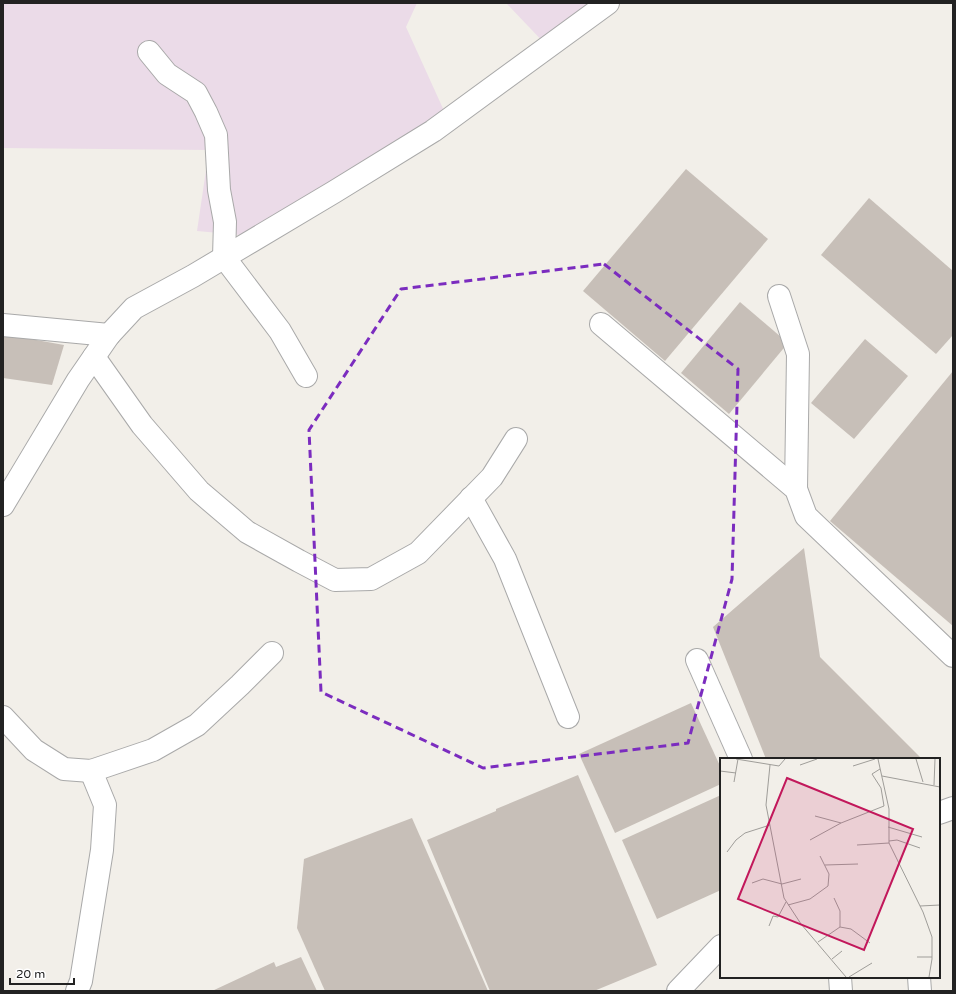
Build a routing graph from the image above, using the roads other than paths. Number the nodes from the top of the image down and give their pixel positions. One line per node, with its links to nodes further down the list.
1 (595, 7): 3 (street)
2 (149, 52): 3 (street)
3 (224, 257): 7 (street); 9 (street)
4 (778, 296): 11 (street)
5 (601, 324): 11 (street)
6 (3, 325): 7 (street)
7 (109, 335): 8 (street)
8 (94, 357): 12 (street); 13 (street)
9 (306, 376)
10 (516, 439): 12 (street)
11 (796, 490): 15 (street)
12 (471, 498): 18 (street)
13 (3, 505)
14 (272, 653): 20 (street)
15 (953, 656)
16 (697, 660): 19 (street)
17 (3, 717): 20 (street)
18 (568, 717)
19 (741, 758)
20 (91, 771): 26 (street)
21 (953, 808): 22 (street)
22 (940, 813)
23 (720, 947): 27 (street)
24 (840, 978): 28 (street)
25 (919, 978): 29 (street)
26 (77, 991)
27 (678, 991)
28 (841, 991)
29 (920, 991)

